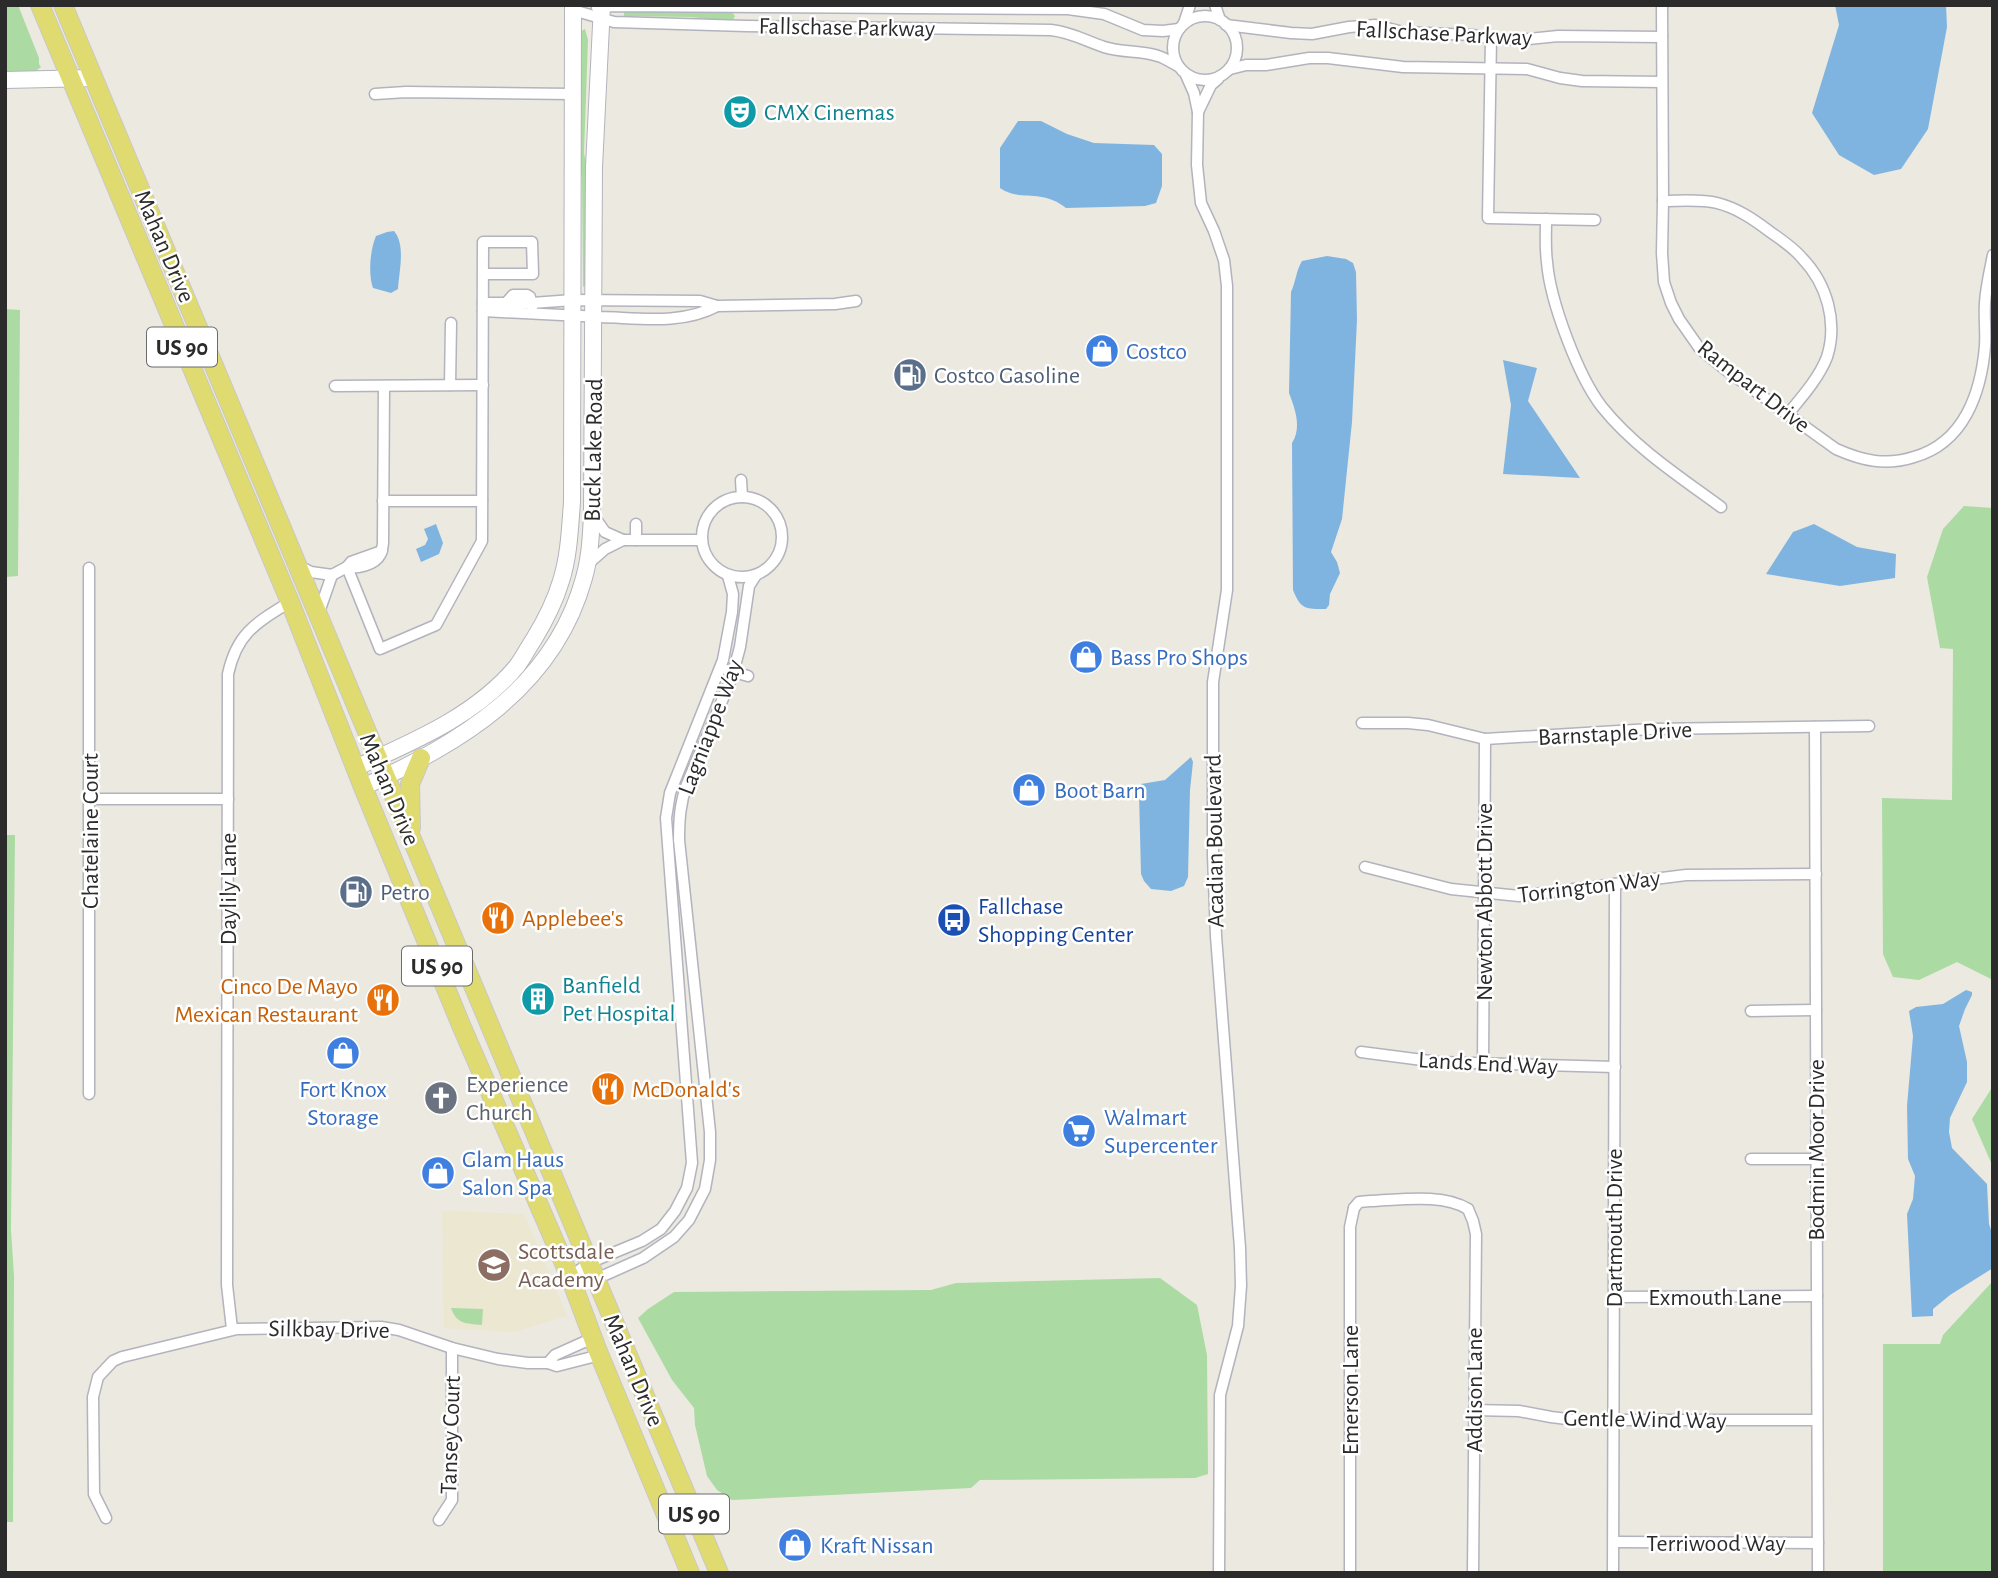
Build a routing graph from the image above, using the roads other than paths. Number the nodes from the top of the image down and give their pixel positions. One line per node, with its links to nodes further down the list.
1 (40, 5): 20 (main road, Mahan Drive / US 90)
2 (63, 5): 19 (main road, Mahan Drive / US 90)
3 (1190, 5): 12 (street)
4 (1215, 5): 10 (street)
5 (1662, 5): 14 (street, Rampart Drive)
6 (746, 6): 7 (street, Fallschase Parkway); 9 (street, Fallschase Parkway); 11 (street)
7 (984, 7): 12 (street, Fallschase Parkway); 13 (street)
8 (573, 8): 9 (street, Fallschase Parkway); 24 (main road, Buck Lake Road); 26 (main road)
9 (605, 13): 11 (street, Fallschase Parkway); 26 (main road, Buck Lake Road)
10 (1223, 22): 12 (street); 15 (street, Fallschase Parkway); 18 (street)
11 (746, 26): 13 (street, Fallschase Parkway)
12 (1182, 26): 17 (street)
13 (984, 29): 17 (street, Fallschase Parkway)
14 (1662, 37): 15 (street, Fallschase Parkway); 22 (street, Rampart Drive)
15 (1491, 38): 16 (street)
16 (1491, 68): 18 (street, Fallschase Parkway); 22 (street, Fallschase Parkway); 28 (street)
17 (1182, 71): 18 (street); 25 (street, Acadian Boulevard)
18 (1225, 72): 25 (street, Acadian Boulevard)
19 (94, 78): 20 (main road); 45 (main road, Mahan Drive / US 90)
20 (72, 79): 21 (main road); 44 (main road, Mahan Drive / US 90)
21 (5, 80)
22 (1662, 82): 27 (street, Rampart Drive)
23 (375, 94): 24 (street)
24 (572, 94): 36 (main road, Buck Lake Road)
25 (1198, 112): 118 (street, Acadian Boulevard)
26 (594, 167): 37 (main road, Buck Lake Road)
27 (1663, 201): 43 (street, Rampart Drive); 43 (street)
28 (1546, 219): 29 (street); 50 (street)
29 (1595, 220)
30 (1993, 255): 43 (street, Rampart Drive)
31 (483, 274): 31 (street); 34 (street)
32 (856, 301): 33 (street)
33 (717, 306): 37 (street); 37 (street)
34 (483, 307): 35 (street); 35 (street); 40 (street)
35 (532, 308): 36 (street); 36 (street)
36 (573, 308): 37 (street); 37 (street); 72 (main road, Buck Lake Road)
37 (595, 308): 51 (main road, Buck Lake Road)
38 (451, 323): 39 (street)
39 (450, 385): 40 (street); 42 (street)
40 (483, 385): 49 (street)
41 (335, 386): 42 (street)
42 (384, 386): 48 (street)
43 (1787, 415)
44 (228, 458): 45 (main road); 63 (main road, Mahan Drive / US 90)
45 (261, 477): 57 (main road, Mahan Drive / US 90)
46 (741, 480): 47 (street)
47 (742, 497): 54 (street); 61 (street)
48 (383, 501): 49 (street); 58 (street)
49 (482, 501): 58 (street)
50 (1721, 507)
51 (593, 514): 53 (street); 56 (main road, Buck Lake Road)
52 (636, 524): 55 (street)
53 (623, 540): 55 (street); 56 (street)
54 (702, 540): 55 (street); 62 (street)
55 (636, 541)
56 (587, 565): 73 (main road, Buck Lake Road)
57 (299, 566): 60 (street); 64 (main road, Mahan Drive / US 90)
58 (347, 567): 60 (street)
59 (89, 568): 77 (street, Chatelaine Court)
60 (332, 575): 64 (street)
61 (756, 575): 62 (street); 66 (street, Lagniappe Way)
62 (728, 576): 65 (street, Lagniappe Way)
63 (290, 602): 74 (main road, Mahan Drive / US 90); 78 (street, Daylily Lane)
64 (317, 616): 72 (main road, Mahan Drive / US 90)
65 (720, 668): 66 (street); 79 (street, Lagniappe Way)
66 (734, 672): 67 (street); 80 (street, Lagniappe Way)
67 (748, 676)
68 (1362, 723): 71 (street, Barnstaple Drive)
69 (1869, 726): 70 (street, Barnstaple Drive)
70 (1815, 727): 71 (street, Barnstaple Drive); 83 (street, Bodmin Moor Drive)
71 (1485, 739): 85 (street, Newton Abbott Drive)
72 (377, 758): 74 (main road, Buck Lake Road); 75 (main road, Mahan Drive / US 90)
73 (421, 758): 75 (main road, Buck Lake Road); 81 (main road)
74 (355, 768): 76 (main road, Mahan Drive / US 90)
75 (385, 777): 76 (main road, Buck Lake Road); 81 (main road, Mahan Drive / US 90)
76 (363, 787): 93 (main road, Mahan Drive / US 90)
77 (90, 799): 78 (street); 97 (street, Chatelaine Court)
78 (228, 799): 105 (street, Daylily Lane)
79 (668, 806): 80 (street); 87 (street, Lagniappe Way)
80 (681, 807): 86 (street, Lagniappe Way)
81 (411, 839): 95 (main road, Mahan Drive / US 90)
82 (1365, 867): 85 (street, Torrington Way)
83 (1816, 874): 84 (street, Torrington Way); 88 (street, Bodmin Moor Drive)
84 (1615, 884): 85 (street, Torrington Way); 96 (street, Dartmouth Drive)
85 (1484, 893): 94 (street, Newton Abbott Drive)
86 (688, 917): 87 (street); 90 (street, Lagniappe Way)
87 (674, 920): 91 (street, Lagniappe Way)
88 (1816, 1010): 89 (street); 98 (street, Bodmin Moor Drive)
89 (1751, 1011)
90 (700, 1031): 91 (street); 101 (street, Lagniappe Way)
91 (683, 1032): 101 (street, Lagniappe Way)
92 (1361, 1052): 94 (street, Lands End Way)
93 (475, 1059): 95 (main road); 102 (main road, Mahan Drive / US 90)
94 (1483, 1065): 96 (street, Lands End Way)
95 (507, 1067): 101 (main road, Mahan Drive / US 90)
96 (1615, 1067): 104 (street, Dartmouth Drive)
97 (89, 1094)
98 (1816, 1158): 99 (street); 103 (street, Bodmin Moor Drive)
99 (1751, 1159)
100 (1471, 1206): 109 (street, Addison Lane); 119 (street, Emerson Lane)
101 (593, 1271): 102 (street, Lagniappe Way); 102 (street, Lagniappe Way); 117 (main road, Mahan Drive / US 90)
102 (570, 1278): 106 (main road, Mahan Drive / US 90)
103 (1816, 1296): 104 (street, Exmouth Lane); 111 (street, Bodmin Moor Drive)
104 (1614, 1297): 110 (street, Dartmouth Drive)
105 (232, 1329): 107 (street, Silkbay Drive); 112 (street, Silkbay Drive)
106 (597, 1346): 108 (street); 108 (street, Silkbay Drive); 116 (main road, Mahan Drive / US 90)
107 (452, 1348): 108 (street, Silkbay Drive); 113 (street, Tansey Court)
108 (548, 1363)
109 (1474, 1410): 110 (street, Gentle Wind Way); 120 (street, Addison Lane)
110 (1614, 1419): 111 (street, Gentle Wind Way); 114 (street, Dartmouth Drive)
111 (1817, 1420): 115 (street, Bodmin Moor Drive)
112 (107, 1518)
113 (439, 1520)
114 (1614, 1542): 115 (street, Terriwood Way); 121 (street, Dartmouth Drive)
115 (1818, 1544): 122 (street, Bodmin Moor Drive)
116 (690, 1573)
117 (719, 1573)
118 (1219, 1573)
119 (1350, 1573)
120 (1473, 1573)
121 (1614, 1573)
122 (1818, 1573)

